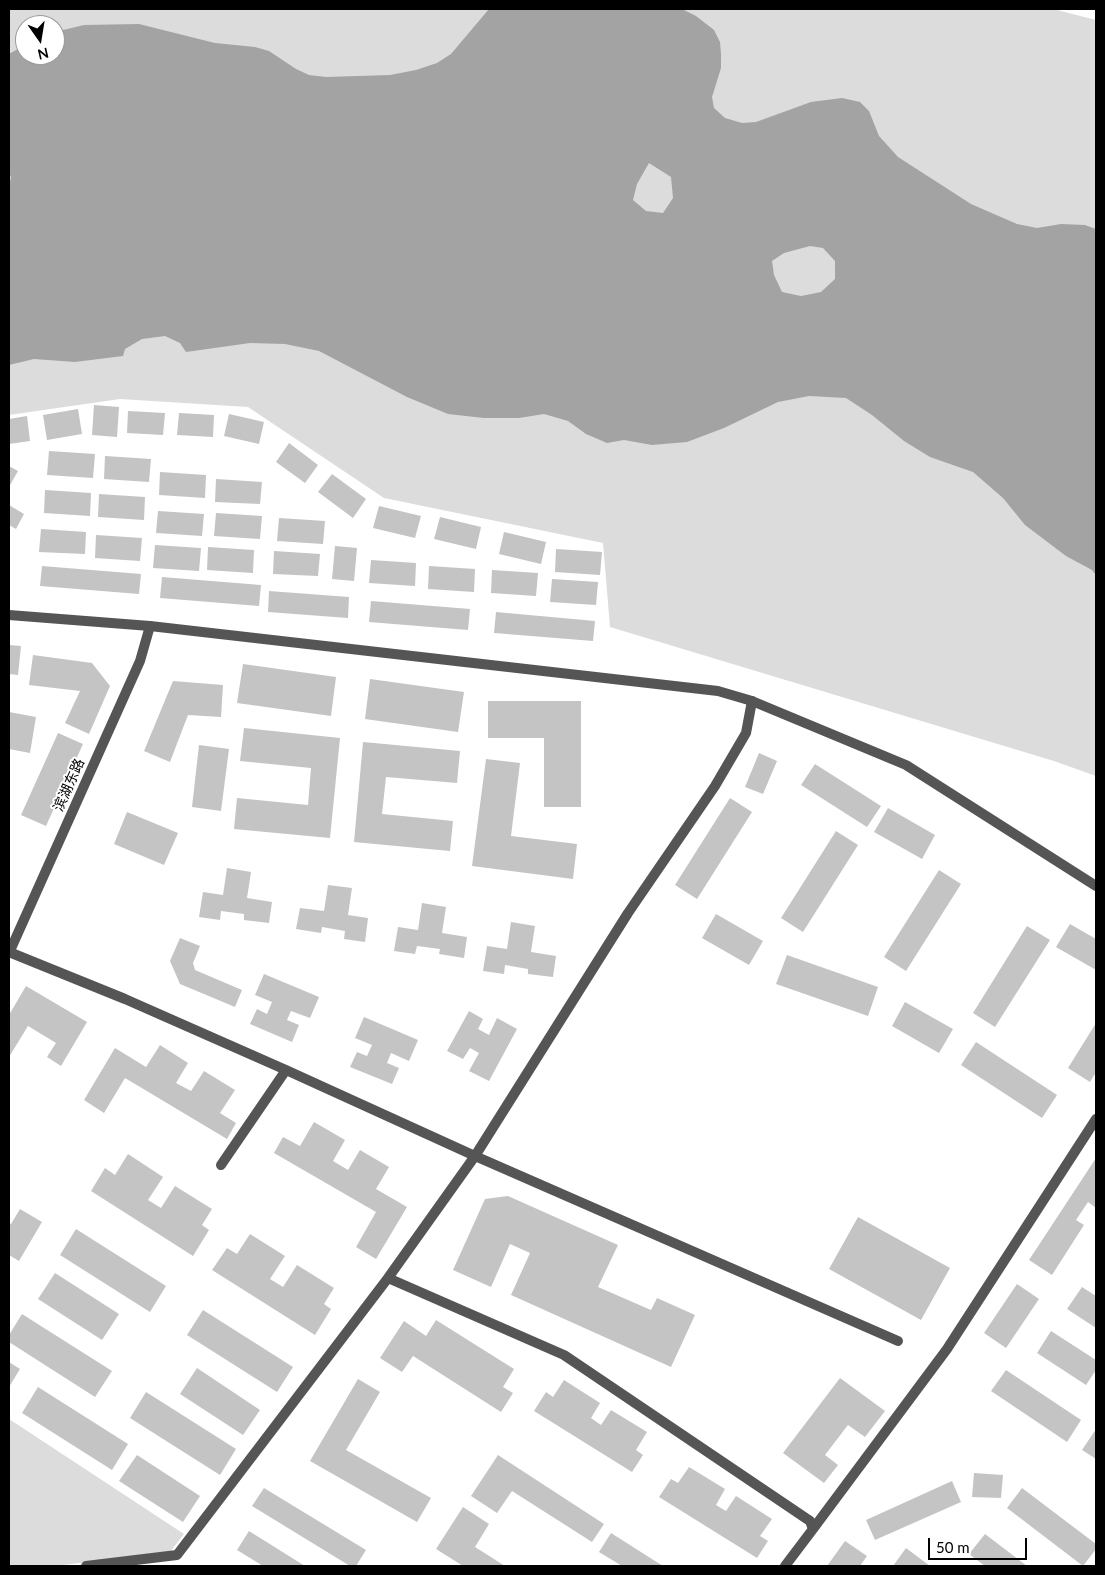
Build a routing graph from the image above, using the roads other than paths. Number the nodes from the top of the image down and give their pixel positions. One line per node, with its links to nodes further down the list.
1 (9, 615): 2 (street)
2 (150, 626): 3 (street); 5 (street, 滨湖东路)
3 (752, 701): 4 (street); 8 (street)
4 (1096, 886)
5 (9, 953): 6 (street)
6 (286, 1070): 8 (street); 9 (street)
7 (1096, 1119): 12 (street)
8 (475, 1156): 10 (street); 11 (street)
9 (222, 1165)
10 (388, 1278): 12 (street); 13 (street)
11 (898, 1342)
12 (812, 1529): 14 (street)
13 (86, 1566)
14 (785, 1566)

